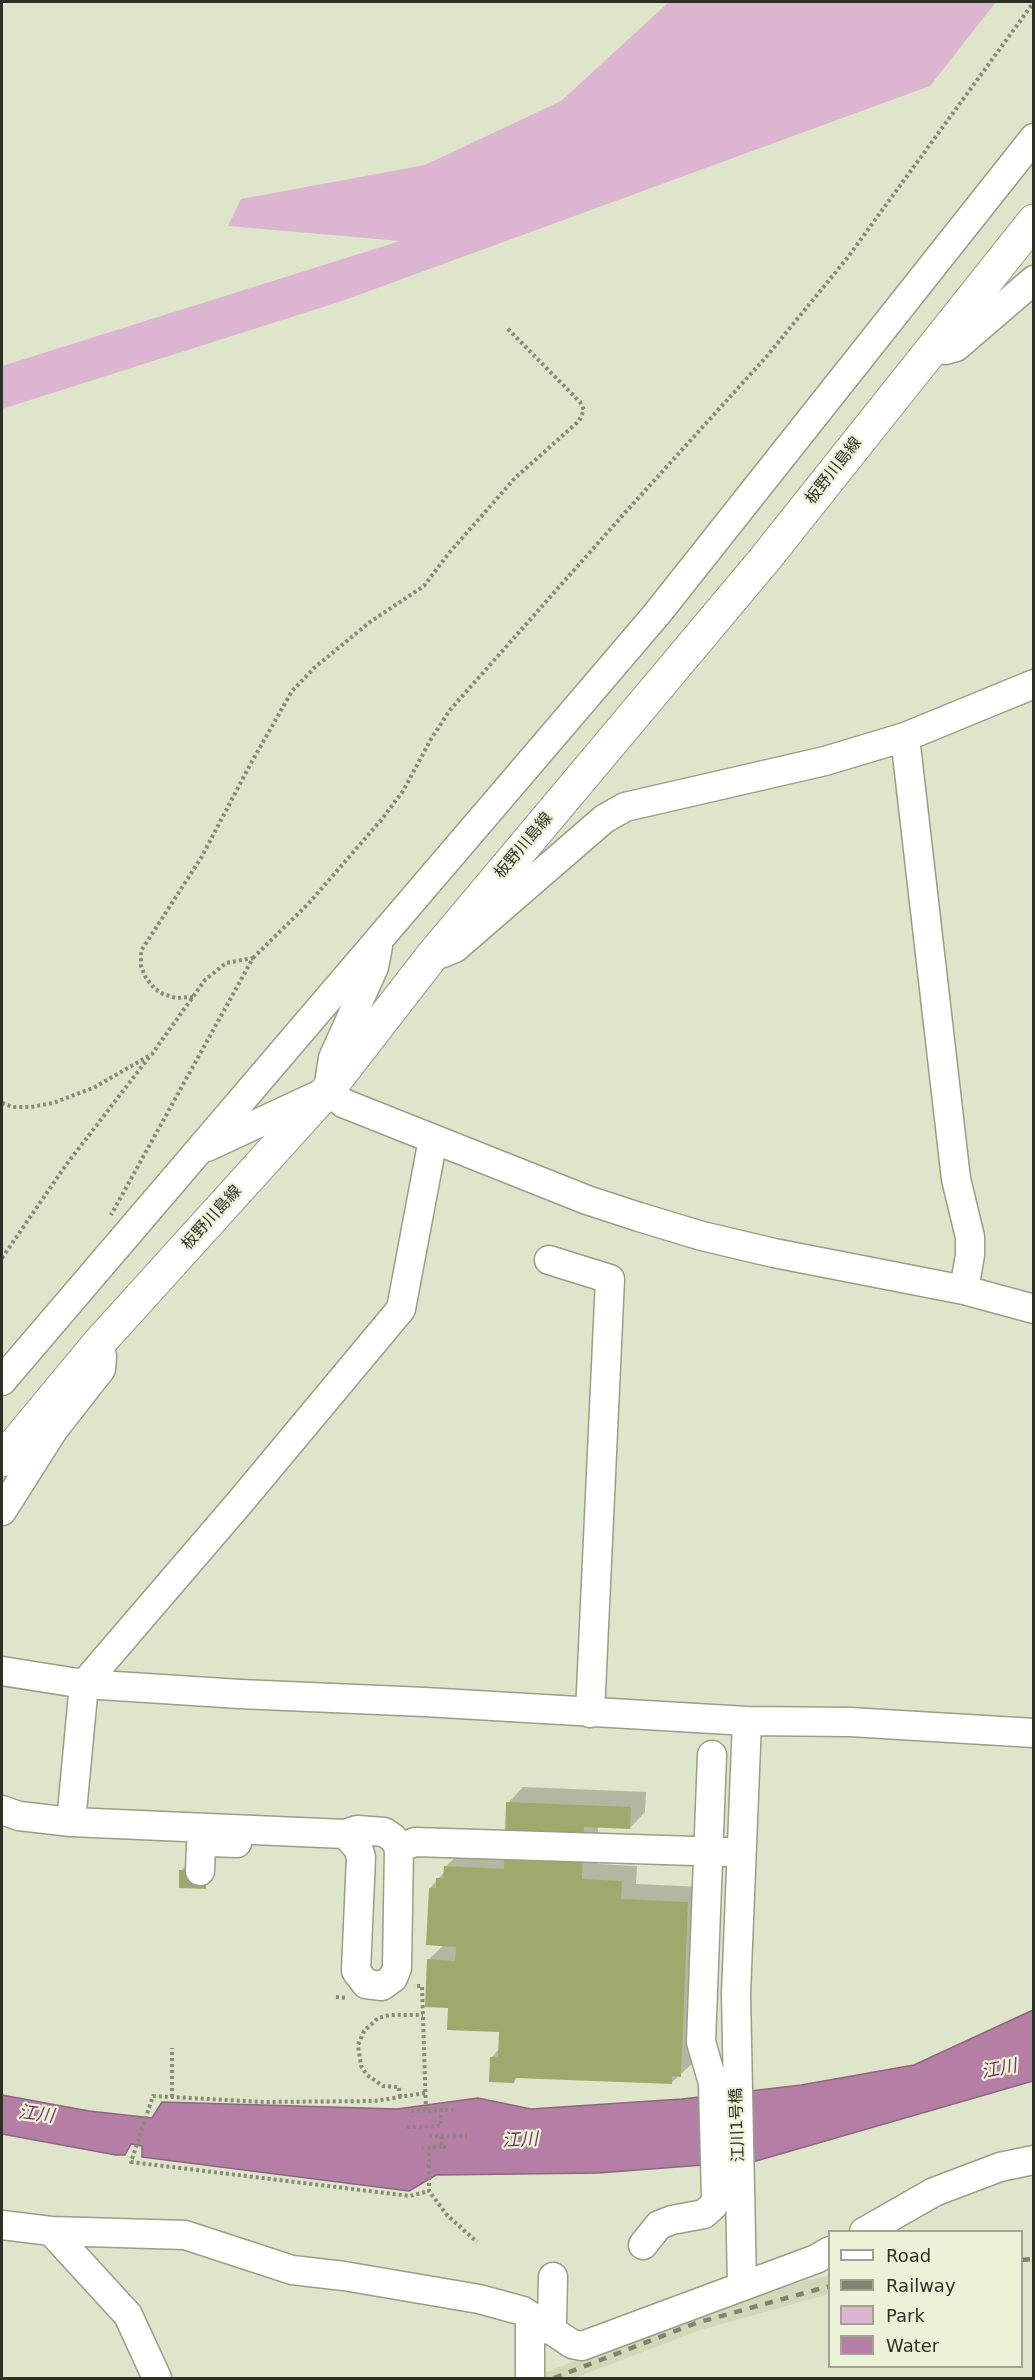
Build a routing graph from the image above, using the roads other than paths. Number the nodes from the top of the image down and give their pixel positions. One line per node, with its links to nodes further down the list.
1 (1034, 138): 7 (street)
2 (1034, 221): 4 (main road, 板野川島線)
3 (1034, 280): 4 (street)
4 (932, 348): 8 (main road, 板野川島線)
5 (1034, 684): 6 (street)
6 (905, 737): 8 (street); 13 (street)
7 (380, 936): 9 (street); 11 (street)
8 (432, 957): 9 (main road, 板野川島線)
9 (328, 1090): 10 (street); 11 (street); 15 (main road, 板野川島線)
10 (433, 1138): 13 (street); 20 (street)
11 (199, 1151): 16 (street)
12 (549, 1260): 21 (street)
13 (964, 1290): 14 (street)
14 (1034, 1309)
15 (99, 1343): 17 (main road, 板野川島線); 18 (street)
16 (2, 1381)
17 (2, 1460)
18 (2, 1511)
19 (2, 1671): 20 (street)
20 (84, 1684): 21 (street); 26 (street)
21 (590, 1713): 22 (street)
22 (747, 1721): 23 (street); 31 (street)
23 (1034, 1733)
24 (712, 1755): 30 (street)
25 (2, 1810): 26 (street)
26 (70, 1822): 27 (street)
27 (188, 1827): 28 (street); 28 (street)
28 (351, 1840): 29 (street); 29 (street)
29 (399, 1848): 30 (street)
30 (707, 1852): 31 (street); 32 (street)
31 (742, 1853): 32 (street)
32 (725, 2078): 34 (street, 江川1号橋)
33 (1034, 2160): 36 (street)
34 (728, 2177): 38 (street); 41 (street)
35 (2, 2225): 37 (street)
36 (868, 2230)
37 (51, 2231): 42 (street); 45 (street)
38 (643, 2244)
39 (828, 2252): 41 (street)
40 (553, 2277): 42 (street)
41 (742, 2286): 43 (street)
42 (539, 2323): 43 (street); 44 (street)
43 (582, 2346): 44 (street)
44 (529, 2373)
45 (157, 2379)

